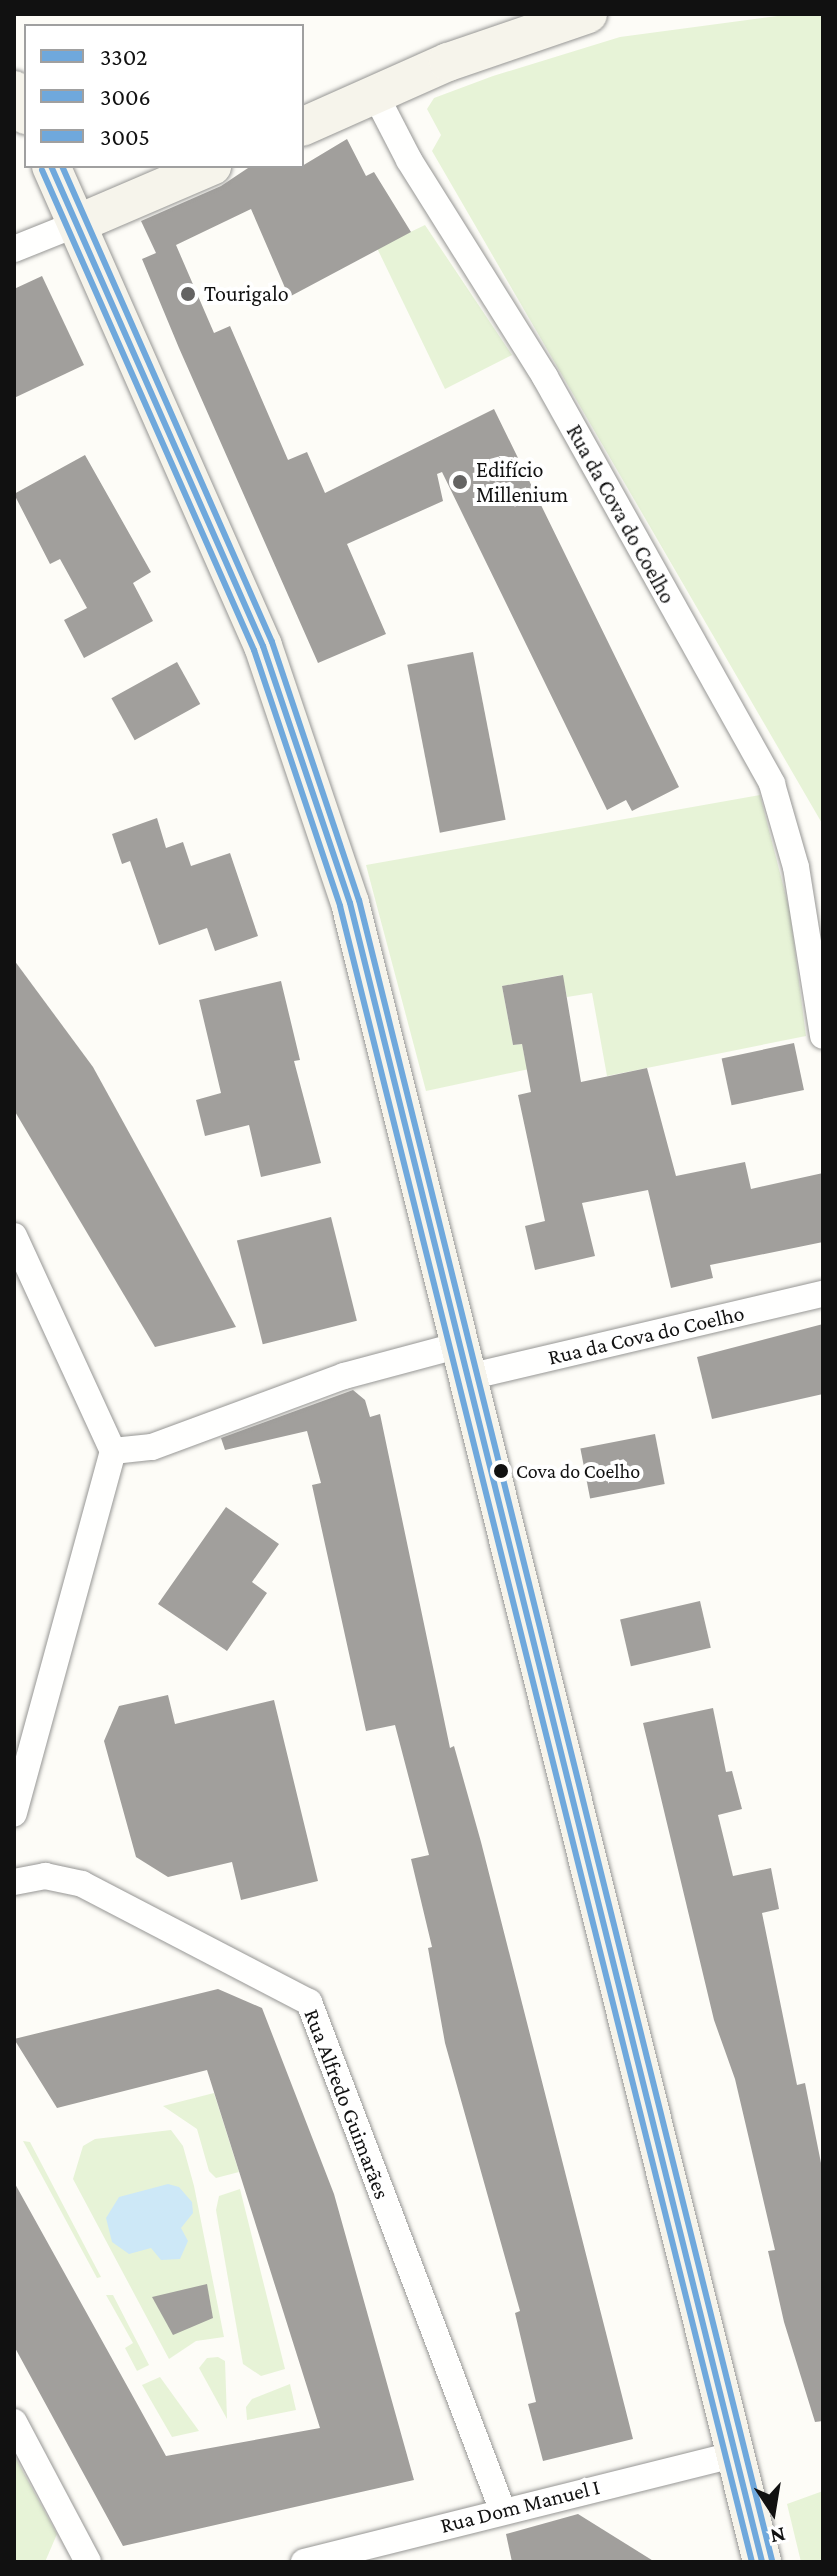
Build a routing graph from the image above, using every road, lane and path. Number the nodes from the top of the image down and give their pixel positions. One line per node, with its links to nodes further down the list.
1 (588, 14): 3 (main road)
2 (14, 90): 4 (main road)
3 (375, 94): 5 (main road); 10 (street, Rua da Cova do Coelho)
4 (24, 111)
5 (304, 126)
6 (52, 168): 8 (main road)
7 (207, 168): 8 (main road)
8 (79, 223): 9 (street); 13 (main road)
9 (14, 249)
10 (823, 1036)
11 (14, 1236): 14 (street)
12 (823, 1294): 13 (street, Rua da Cova do Coelho)
13 (464, 1361): 14 (street, Rua da Cova do Coelho); 18 (main road)
14 (113, 1451): 15 (street)
15 (14, 1814)
16 (14, 1882): 19 (street, Rua Alfredo Guimarães)
17 (14, 2422): 20 (street)
18 (736, 2454): 19 (street, Rua Dom Manuel I); 22 (main road)
19 (502, 2509): 21 (street, Rua Dom Manuel I)
20 (75, 2556)
21 (304, 2562)
22 (762, 2562)

